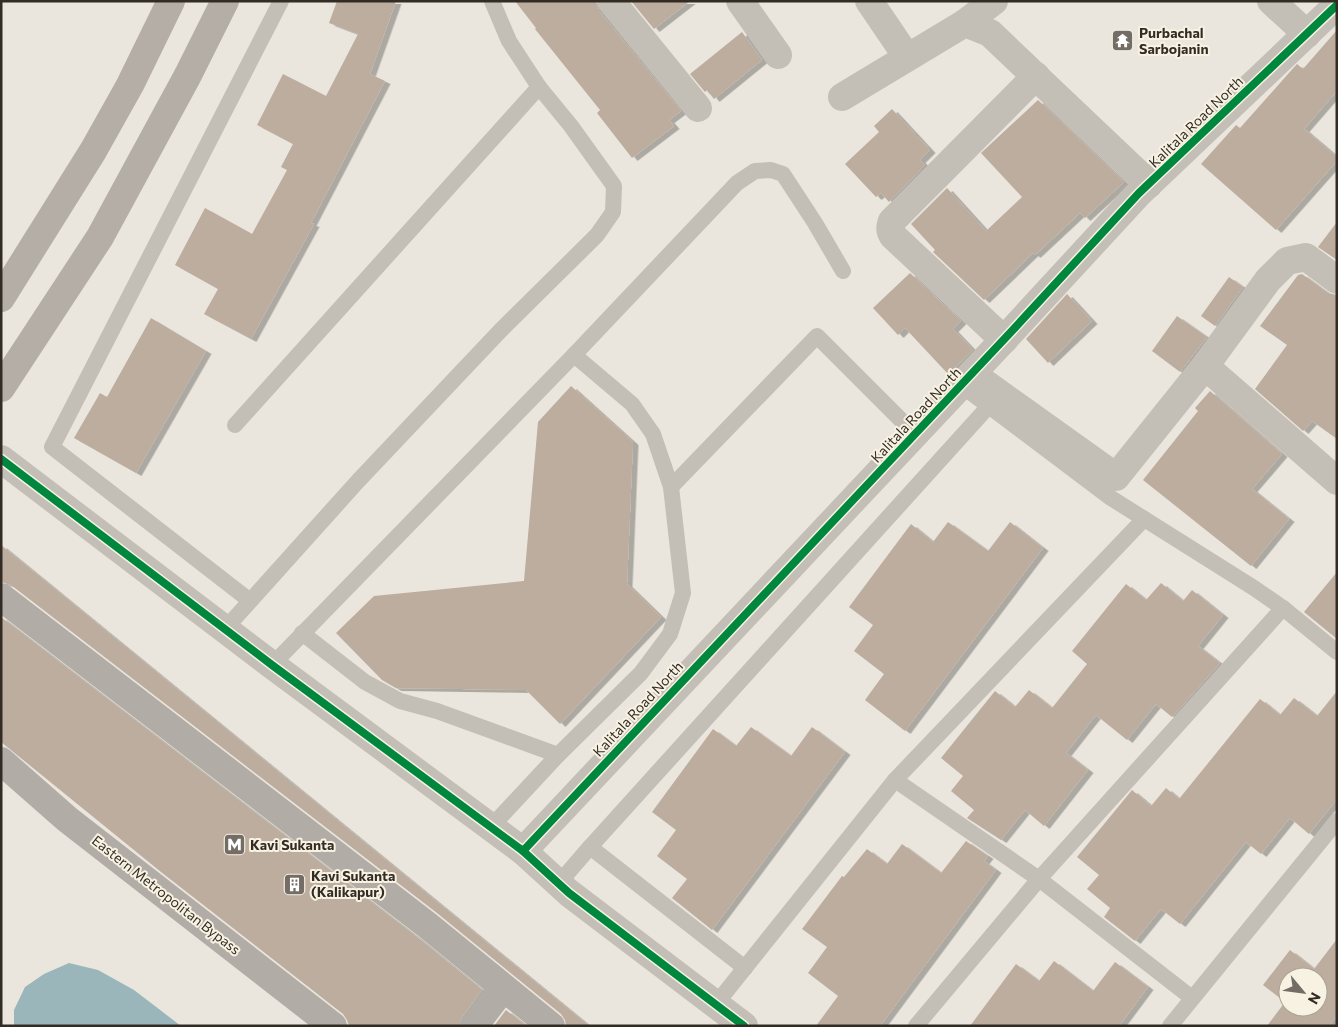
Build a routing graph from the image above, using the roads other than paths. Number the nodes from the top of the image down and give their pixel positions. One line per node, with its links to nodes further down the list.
1 (171, 1): 22 (main road)
2 (225, 1): 27 (main road)
3 (281, 1): 36 (lane)
4 (492, 1): 16 (lane)
5 (611, 1): 18 (street)
6 (740, 1): 13 (street)
7 (869, 1): 14 (street)
8 (994, 1): 11 (street)
9 (1271, 1): 12 (street)
10 (1337, 5): 12 (street, Kalitala Road North)
11 (965, 23): 14 (street); 15 (street)
12 (1307, 34): 19 (street, Kalitala Road North)
13 (778, 55)
14 (907, 57): 17 (street)
15 (1036, 76): 19 (street); 23 (street)
16 (539, 87): 29 (lane); 36 (lane)
17 (842, 96)
18 (698, 108)
19 (1149, 184): 23 (street, Kalitala Road North)
20 (843, 271): 24 (lane)
21 (1337, 280): 25 (street)
22 (1, 298)
23 (1004, 340): 26 (street, Kalitala Road North)
24 (574, 355): 33 (lane); 39 (lane)
25 (1205, 366): 26 (street); 32 (street)
26 (966, 379): 28 (lane); 30 (street, Kalitala Road North)
27 (1, 388)
28 (988, 406): 34 (lane); 47 (lane)
29 (235, 425)
30 (915, 434): 33 (lane); 48 (street, Kalitala Road North)
31 (1, 459): 38 (street)
32 (1337, 480)
33 (671, 487): 42 (lane)
34 (1144, 519): 37 (lane); 44 (lane)
35 (1, 597): 52 (main road)
36 (250, 600): 38 (lane)
37 (1283, 608): 40 (lane); 49 (lane)
38 (225, 629): 41 (street)
39 (302, 633): 41 (lane); 42 (lane)
40 (1337, 652)
41 (272, 665): 46 (street)
42 (558, 756): 46 (lane)
43 (1, 761): 55 (main road, Eastern Metropolitan Bypass)
44 (896, 780): 49 (lane); 51 (lane)
45 (1337, 821): 53 (lane)
46 (491, 827): 48 (street)
47 (590, 847): 50 (lane); 51 (lane)
48 (523, 851): 50 (street)
49 (1039, 879): 53 (lane); 59 (lane)
50 (559, 883): 54 (street)
51 (745, 968): 54 (lane)
52 (503, 988): 56 (main road); 57 (main road)
53 (1192, 998): 60 (lane)
54 (716, 1004): 58 (street)
55 (334, 1026)
56 (474, 1026)
57 (551, 1026)
58 (744, 1026)
59 (916, 1026)
60 (1170, 1026)

